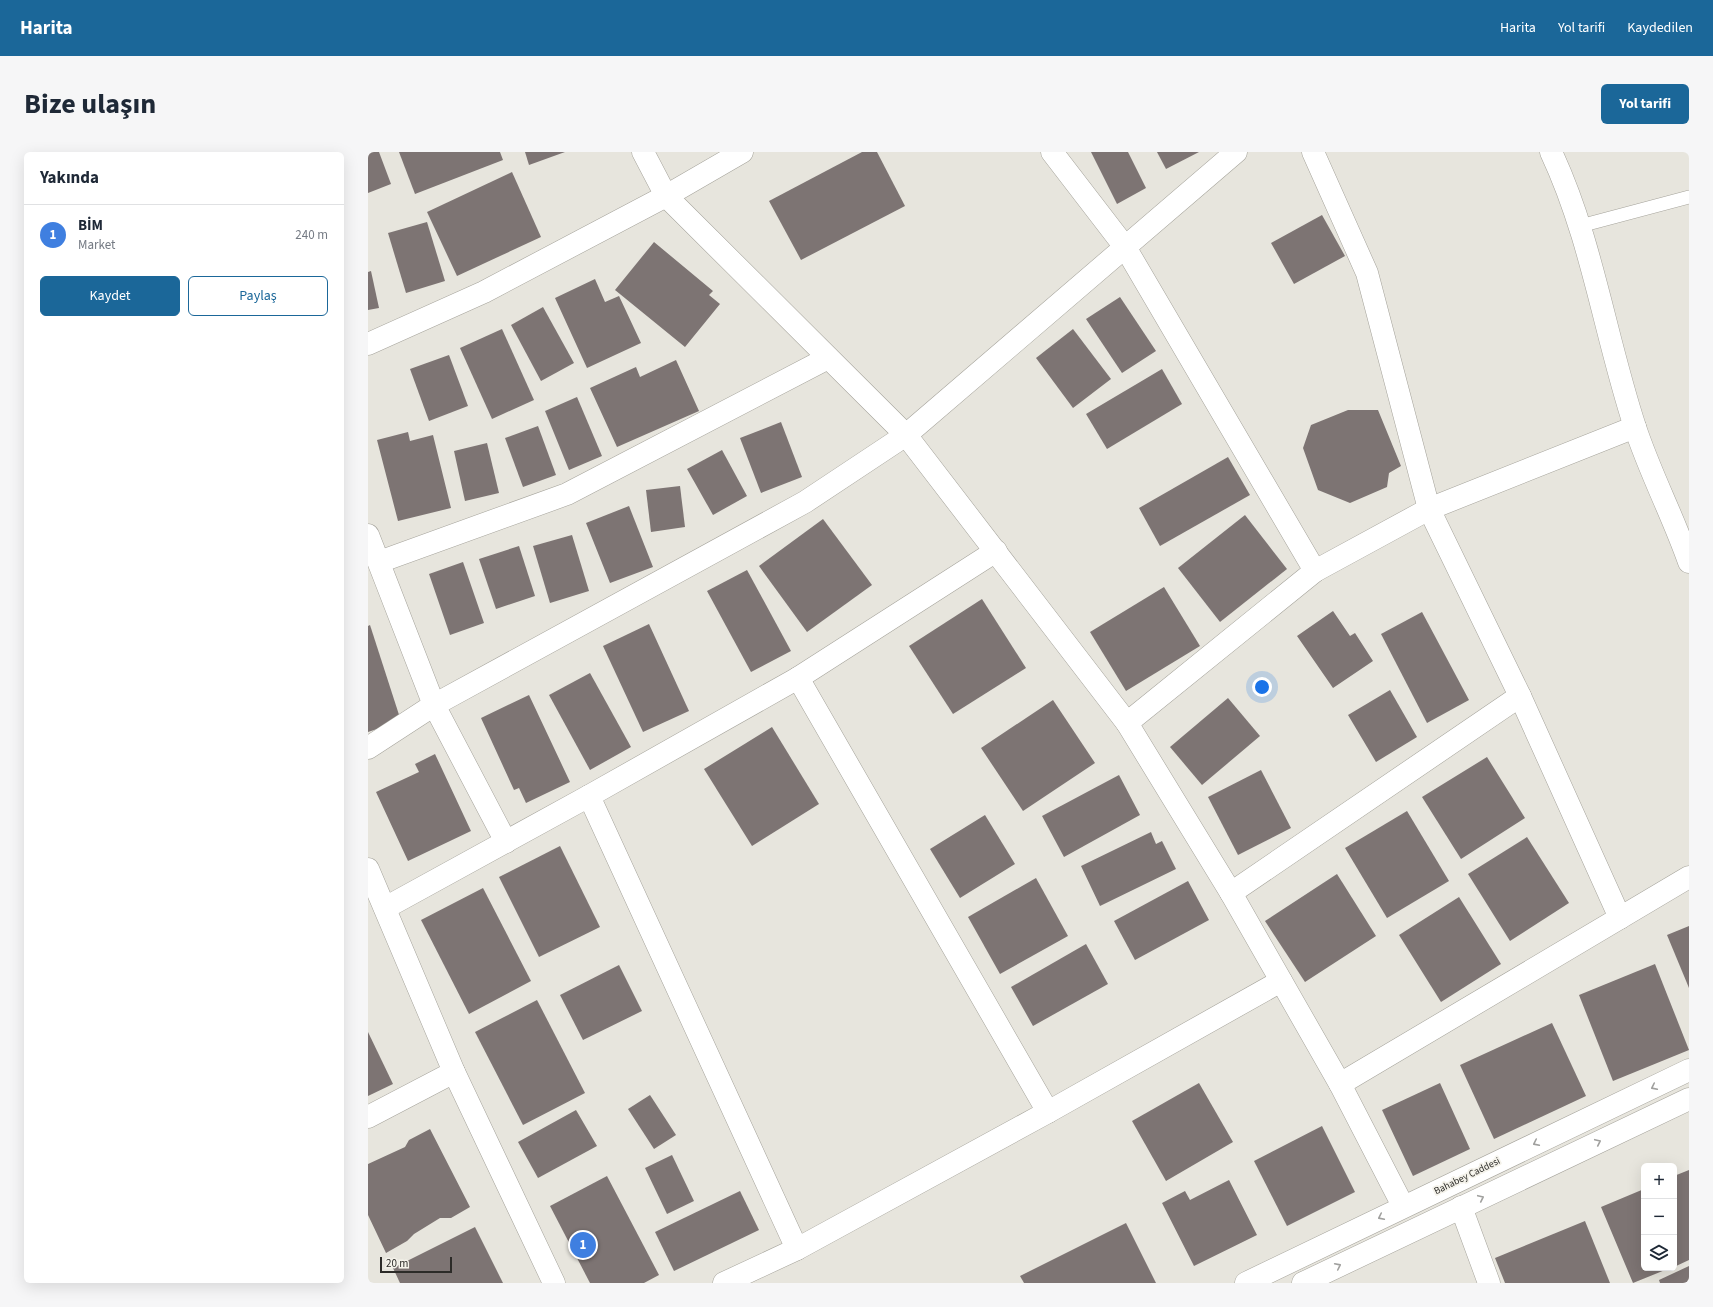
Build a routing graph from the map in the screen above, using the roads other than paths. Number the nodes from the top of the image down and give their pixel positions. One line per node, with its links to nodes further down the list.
1 (643, 152): 7 (street)
2 (742, 152): 7 (street)
3 (1052, 152): 10 (street)
4 (1236, 152): 10 (street)
5 (1313, 152): 15 (street)
6 (1551, 152): 9 (street)
7 (666, 196): 11 (street); 12 (street)
8 (1689, 197): 9 (lane)
9 (1580, 226): 13 (street)
10 (1125, 247): 14 (street); 20 (street)
11 (368, 344)
12 (828, 358): 14 (street); 19 (street)
13 (1635, 427): 15 (street); 17 (street)
14 (906, 435): 18 (street); 23 (street)
15 (1429, 509): 20 (street); 22 (street)
16 (368, 535): 19 (street)
17 (1687, 550)
18 (996, 551): 21 (street); 24 (street)
19 (379, 562): 23 (street)
20 (1314, 571): 24 (street)
21 (798, 678): 26 (street); 38 (street)
22 (1520, 696): 30 (street); 32 (street)
23 (434, 705): 25 (street); 27 (street)
24 (1127, 723): 30 (street)
25 (368, 748)
26 (590, 796): 27 (street); 42 (street)
27 (506, 842): 31 (street)
28 (368, 869): 31 (street)
29 (1689, 877): 32 (street)
30 (1231, 893): 33 (street)
31 (385, 908): 35 (street)
32 (1620, 918): 36 (street)
33 (1281, 981): 36 (street); 38 (street)
34 (1689, 1070): 40 (street, Bahabey Caddesi, one-way to 40)
35 (454, 1072): 39 (street); 43 (street)
36 (1340, 1084): 40 (street)
37 (1689, 1099): 41 (street, one-way to 37)
38 (1048, 1112): 42 (street)
39 (368, 1116)
40 (1403, 1206): 45 (street, Bahabey Caddesi, one-way to 45)
41 (1461, 1207): 46 (street, one-way to 41); 47 (street)
42 (797, 1249): 44 (street)
43 (554, 1283)
44 (724, 1283)
45 (1246, 1283)
46 (1303, 1283)
47 (1489, 1283)

